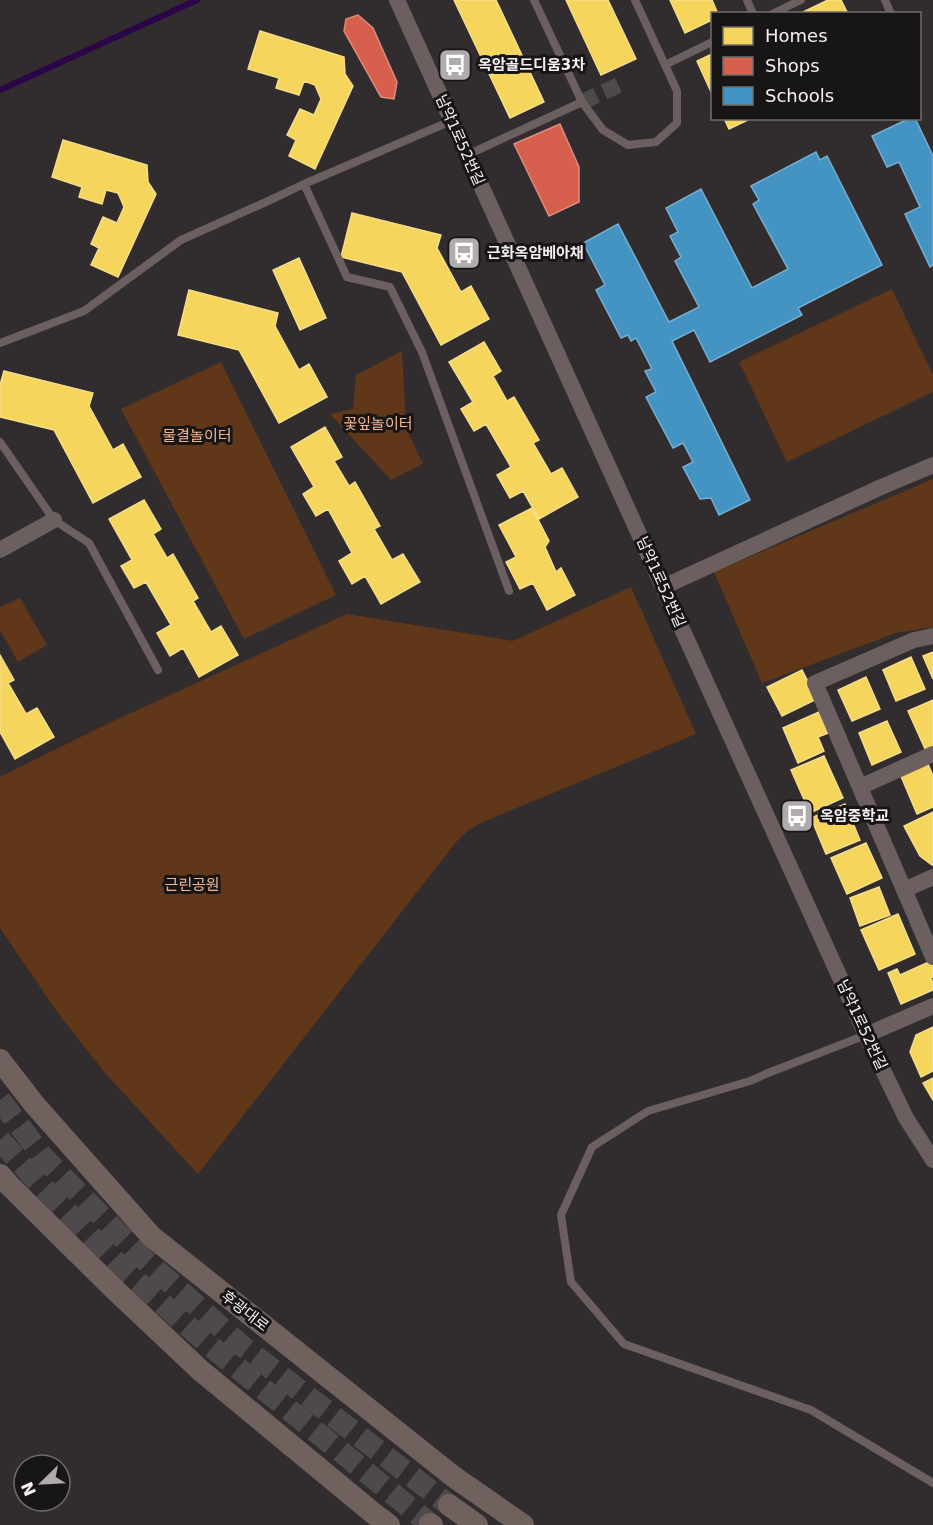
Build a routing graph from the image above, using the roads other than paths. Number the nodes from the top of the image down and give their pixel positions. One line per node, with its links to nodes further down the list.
1 (397, 0): 9 (street, 남악1로52번길)
2 (534, 0): 8 (lane)
3 (634, 0): 7 (lane)
4 (801, 0): 5 (lane)
5 (776, 12)
6 (711, 42): 7 (lane)
7 (665, 65): 8 (lane)
8 (582, 102): 10 (lane)
9 (451, 121): 10 (street, 남악1로52번길); 11 (lane)
10 (467, 155): 17 (street, 남악1로52번길)
11 (304, 184): 12 (lane); 18 (lane)
12 (0, 343)
13 (0, 442): 15 (lane)
14 (933, 465): 17 (street)
15 (54, 520): 16 (street); 20 (lane)
16 (0, 550)
17 (663, 587): 27 (street, 남악1로52번길)
18 (509, 591)
19 (933, 636): 22 (street)
20 (158, 670)
21 (933, 754): 22 (street)
22 (860, 787): 24 (street)
23 (933, 877): 24 (street)
24 (904, 890): 25 (street)
25 (933, 957)
26 (933, 1006): 27 (street)
27 (866, 1035): 29 (street, 남악1로52번길); 31 (lane)
28 (0, 1060): 35 (street, 후광대로)
29 (933, 1160)
30 (0, 1175): 33 (street)
31 (933, 1483)
32 (449, 1505): 34 (street)
33 (389, 1525)
34 (477, 1525)
35 (523, 1525)

